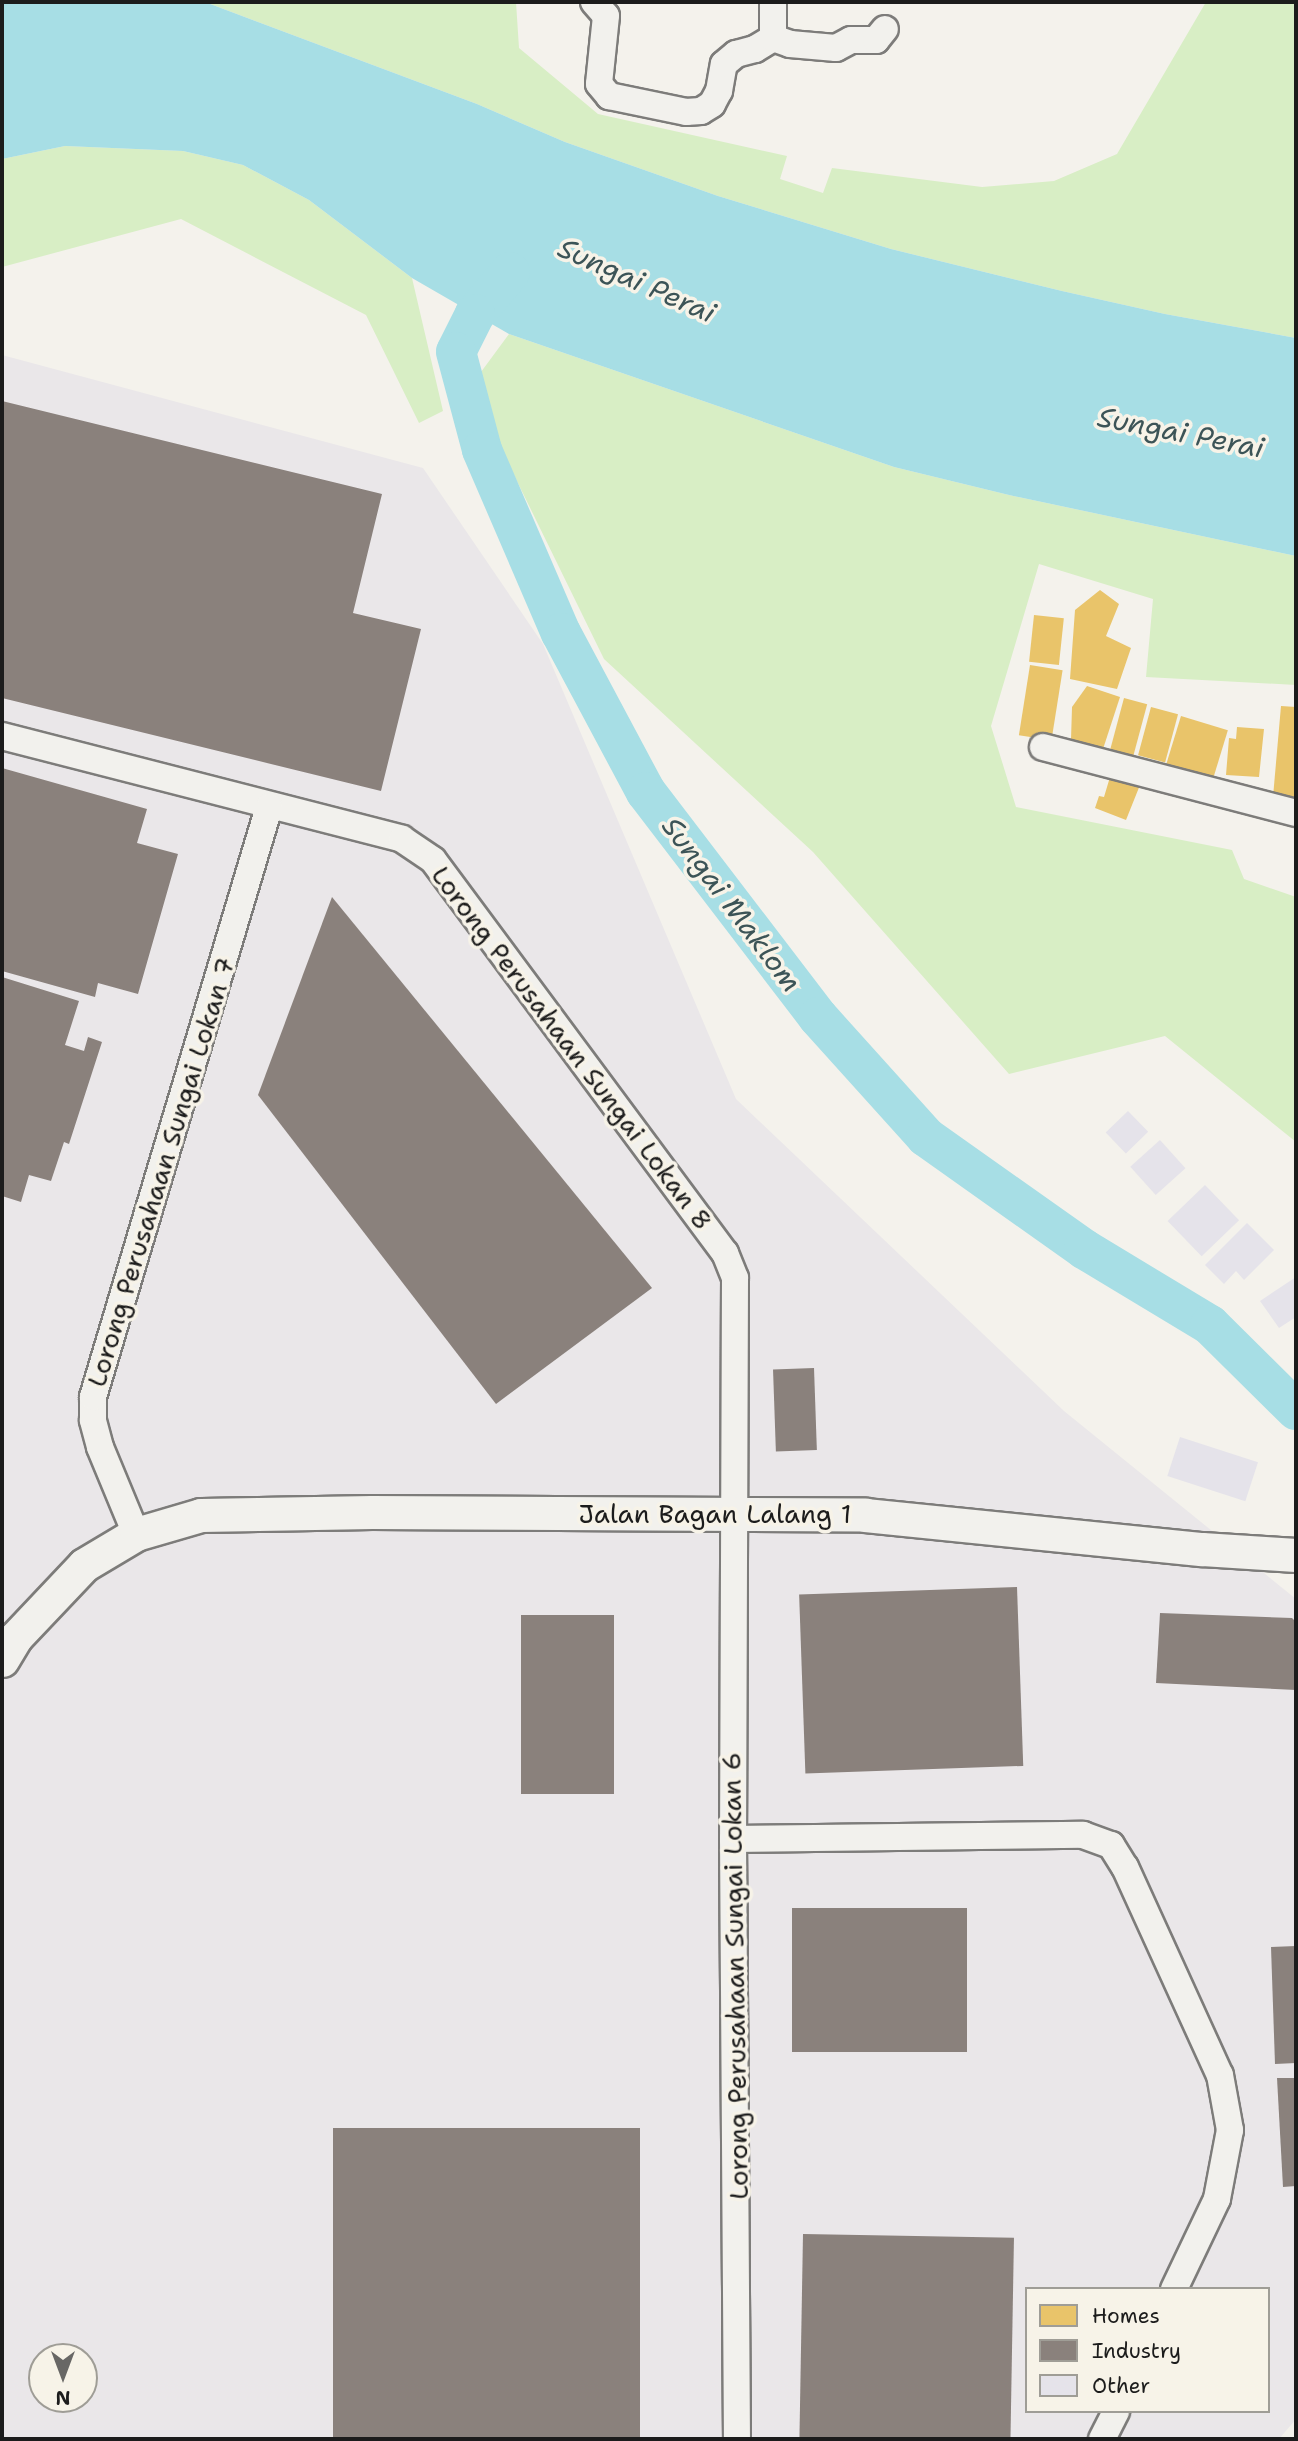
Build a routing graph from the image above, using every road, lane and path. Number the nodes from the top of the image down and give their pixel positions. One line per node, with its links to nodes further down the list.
1 (594, 2): 4 (street)
2 (773, 2): 4 (street)
3 (885, 29): 4 (street)
4 (773, 38)
5 (2, 736): 7 (street, Lorong Perusahaan Sungai Lokan 8)
6 (1043, 747): 8 (street)
7 (268, 807): 9 (street, Lorong Perusahaan Sungai Lokan 8); 10 (street, Lorong Perusahaan Sungai Lokan 7)
8 (1296, 813)
9 (733, 1513): 10 (main road, Jalan Bagan Lalang 1); 11 (main road, Jalan Bagan Lalang 1); 13 (street, Lorong Perusahaan Sungai Lokan 6)
10 (135, 1534): 12 (main road, Jalan Bagan Lalang 1)
11 (1296, 1555)
12 (2, 1660)
13 (733, 1839): 14 (street); 16 (street, Lorong Perusahaan Sungai Lokan 6)
14 (1175, 2287)
15 (1115, 2413): 17 (street)
16 (737, 2439)
17 (1102, 2439)

